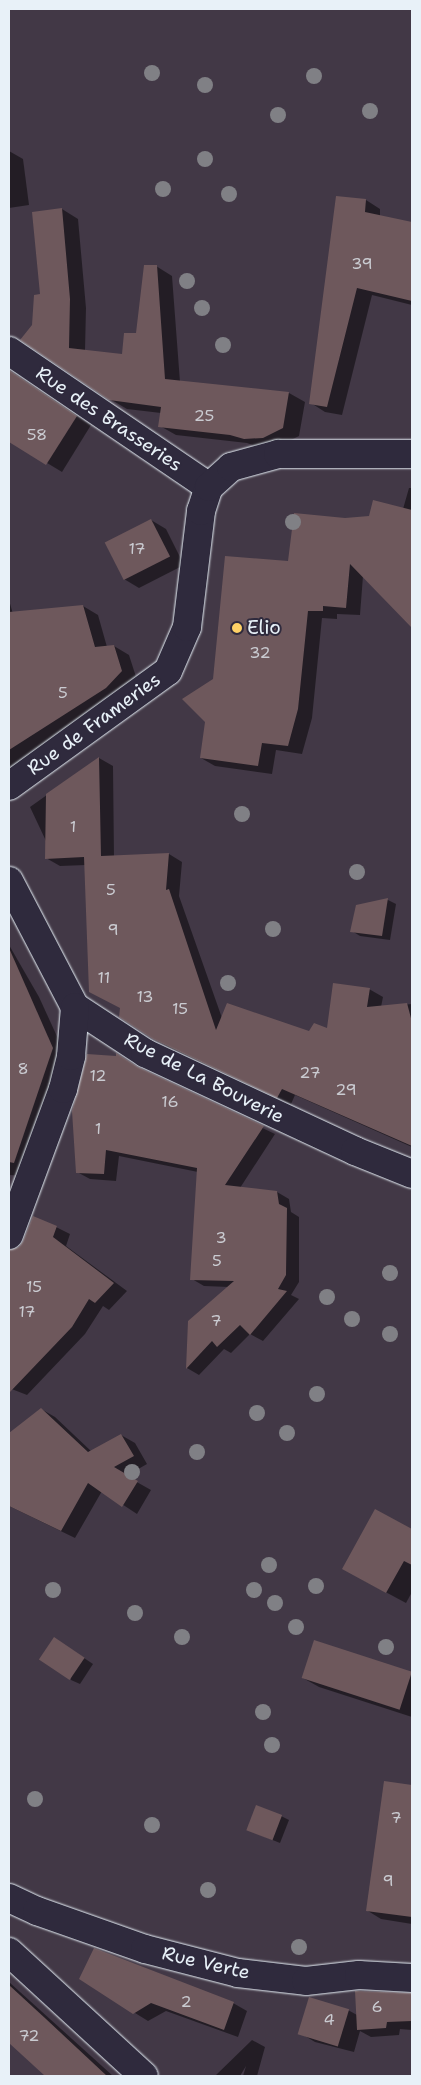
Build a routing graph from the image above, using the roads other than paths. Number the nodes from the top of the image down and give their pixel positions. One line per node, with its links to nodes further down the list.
1 (9, 351): 3 (street, Rue des Brasseries)
2 (412, 454): 3 (street, Rue de Frameries)
3 (209, 487): 4 (street, Rue de Frameries)
4 (9, 786)
5 (9, 880): 6 (street, Rue de La Bouverie)
6 (75, 1007): 7 (street, Rue de La Bouverie); 8 (street)
7 (412, 1174)
8 (9, 1234)
9 (9, 1898): 11 (street, Rue Verte)
10 (9, 1952): 12 (street)
11 (412, 1978)
12 (144, 2076)

